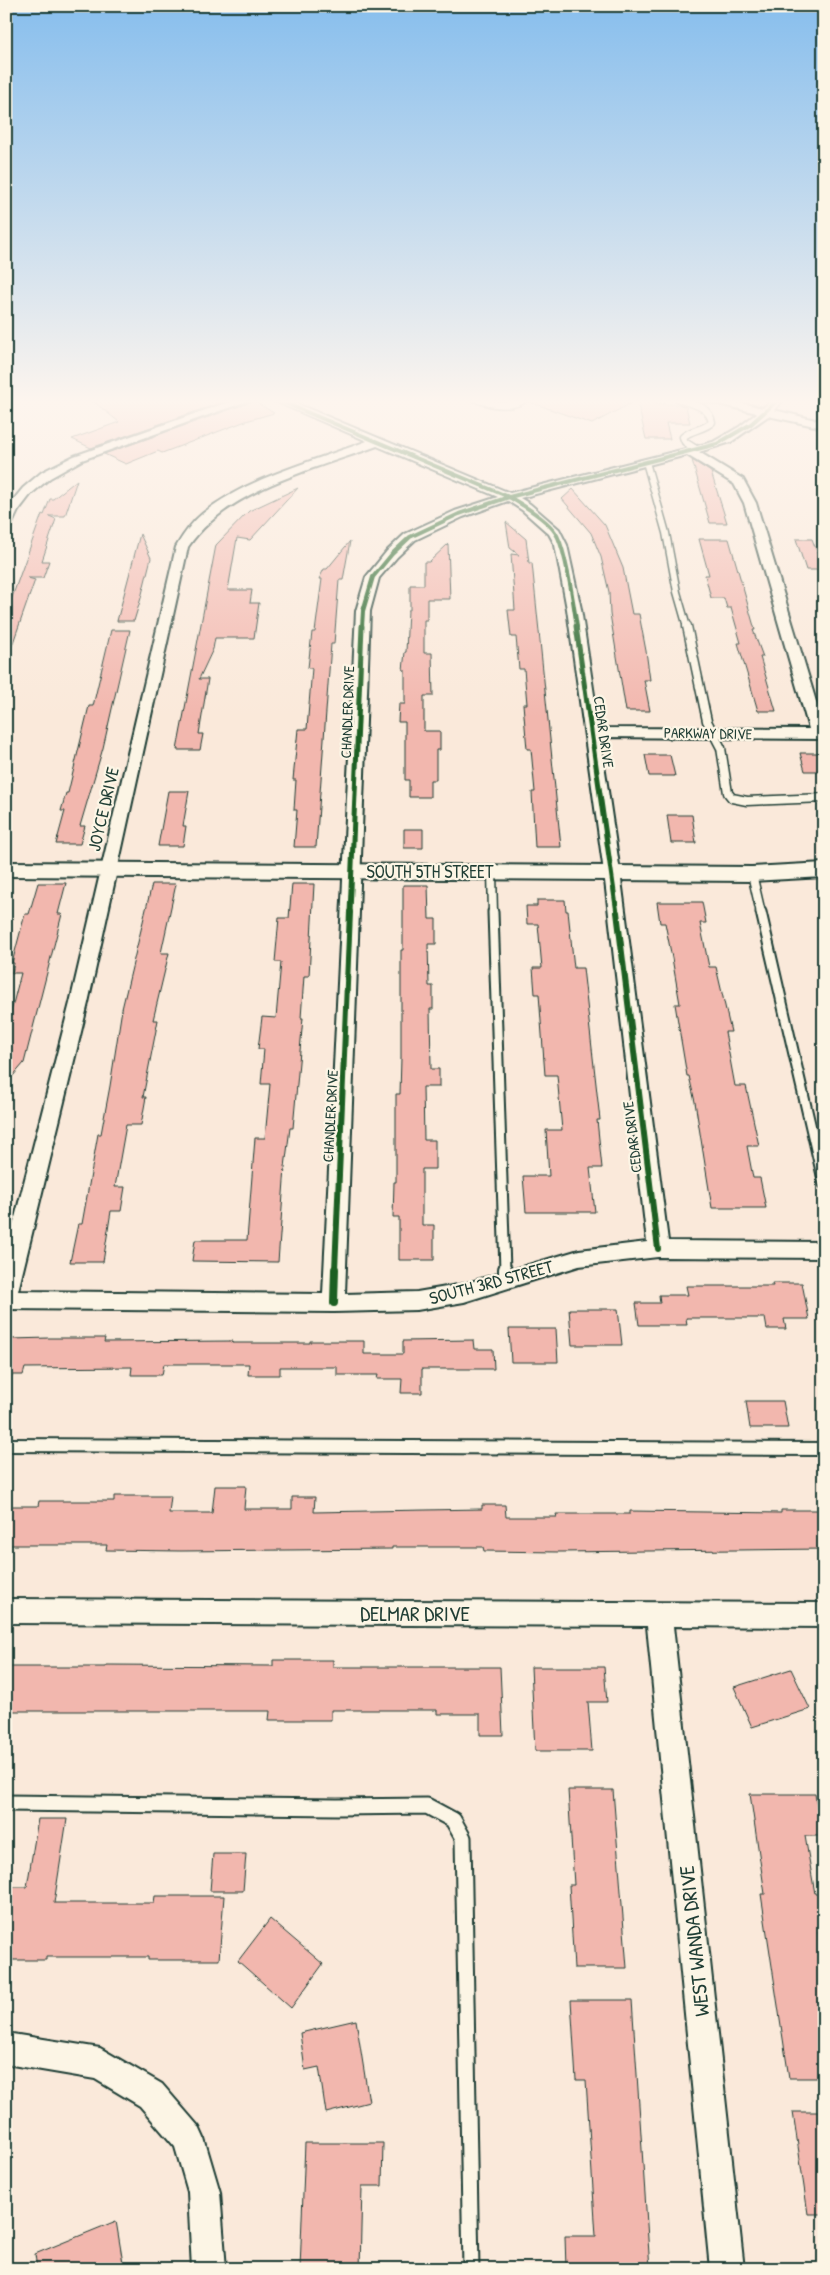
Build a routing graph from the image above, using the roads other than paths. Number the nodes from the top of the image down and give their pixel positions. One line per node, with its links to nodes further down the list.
1 (17, 504): 7 (street)
2 (228, 504): 13 (street, JOYCE DRIVE)
3 (490, 504): 14 (street, CHANDLER DRIVE)
4 (521, 504): 8 (street, CEDAR DRIVE)
5 (658, 504): 9 (lane)
6 (750, 504): 10 (street)
7 (6, 524)
8 (592, 732): 9 (street, PARKWAY DRIVE); 17 (street, CEDAR DRIVE)
9 (714, 734): 10 (street, PARKWAY DRIVE); 11 (lane)
10 (821, 734)
11 (824, 798)
12 (6, 869): 13 (street, SOUTH 5TH STREET)
13 (110, 870): 14 (street, SOUTH 5TH STREET); 23 (street, JOYCE DRIVE)
14 (354, 870): 16 (street, SOUTH 5TH STREET); 24 (street, CHANDLER DRIVE)
15 (824, 870): 18 (street, SOUTH 5TH STREET)
16 (492, 872): 17 (street, SOUTH 5TH STREET); 22 (lane)
17 (612, 872): 18 (street, SOUTH 5TH STREET); 20 (street, CEDAR DRIVE)
18 (752, 874): 19 (lane)
19 (824, 1184)
20 (658, 1249): 21 (street, SOUTH 3RD STREET); 22 (street, SOUTH 3RD STREET)
21 (824, 1250)
22 (505, 1280): 24 (street, SOUTH 3RD STREET)
23 (6, 1298): 24 (street, SOUTH 3RD STREET)
24 (334, 1303)
25 (6, 1445): 26 (lane)
26 (824, 1449)
27 (6, 1611): 28 (street, DELMAR DRIVE)
28 (658, 1614): 29 (street, DELMAR DRIVE); 34 (street, WEST WANDA DRIVE)
29 (824, 1615)
30 (6, 1803): 33 (lane)
31 (6, 2048): 32 (street)
32 (209, 2269)
33 (471, 2269)
34 (727, 2269)

